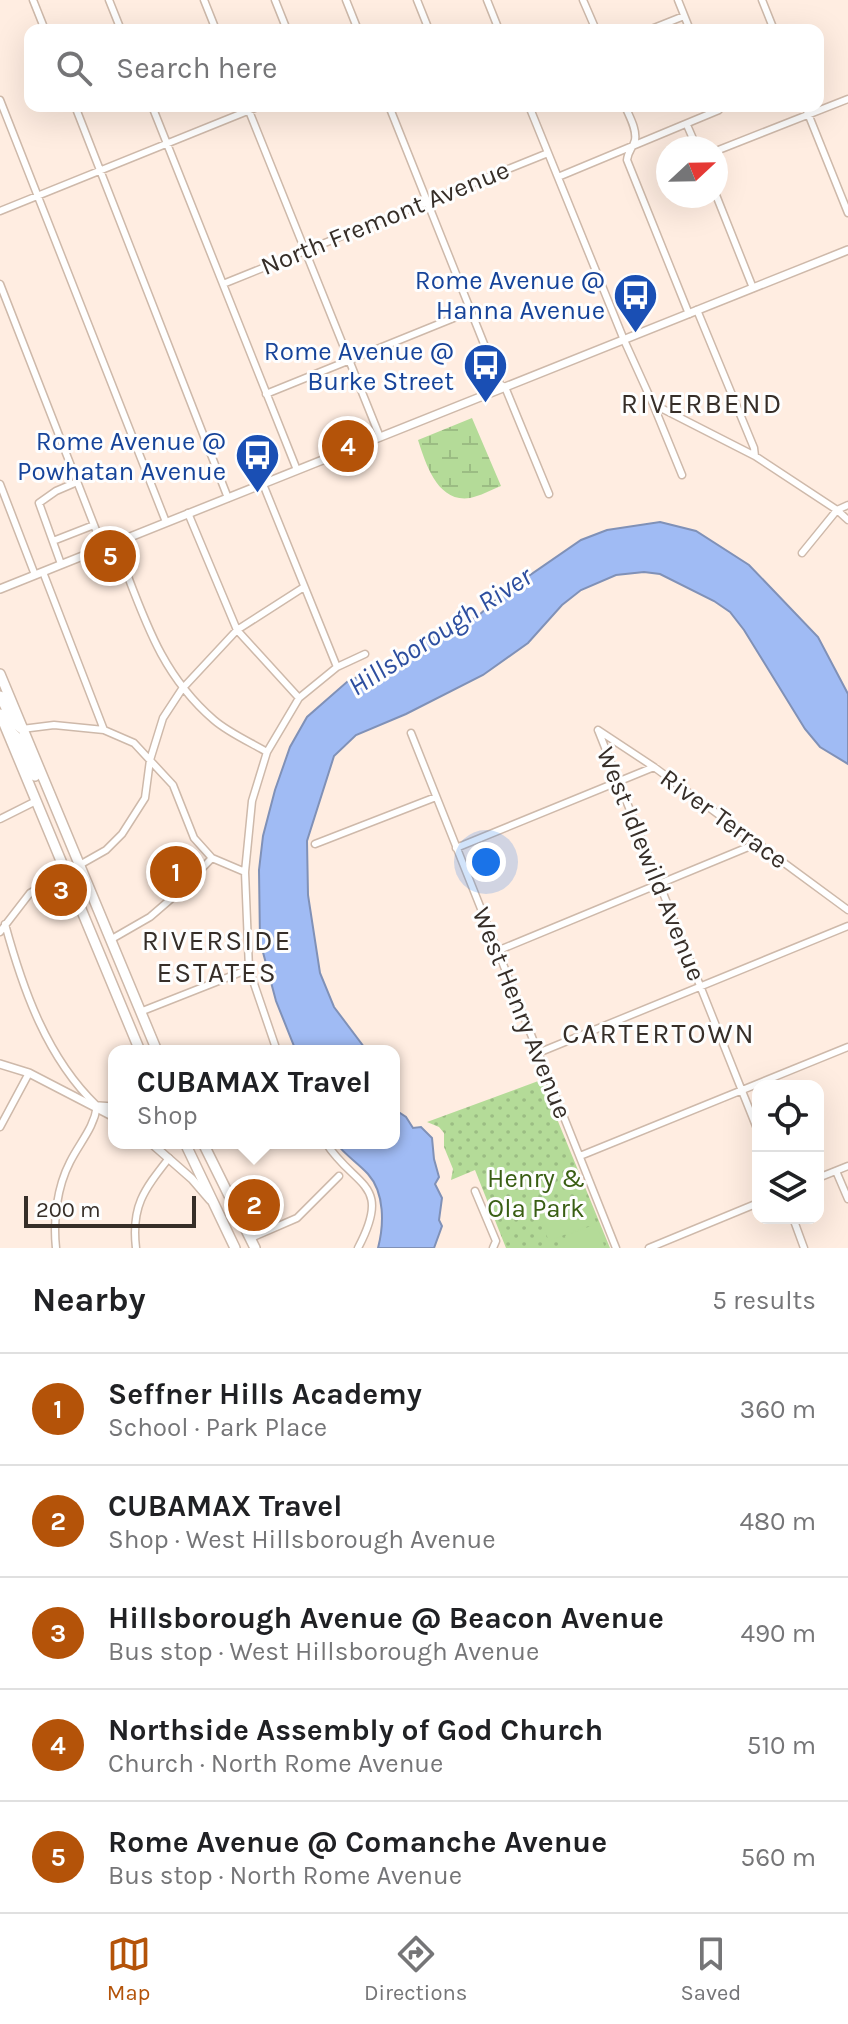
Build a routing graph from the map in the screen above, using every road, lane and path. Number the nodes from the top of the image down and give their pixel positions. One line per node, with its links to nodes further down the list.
1 (33, 0): 12 (street)
2 (109, 0): 13 (street)
3 (204, 0): 14 (street)
4 (275, 0): 15 (street)
5 (346, 0): 16 (street)
6 (417, 0): 17 (street)
7 (487, 0): 18 (street)
8 (583, 0): 19 (street)
9 (678, 0): 11 (street)
10 (762, 0): 22 (street)
11 (684, 16): 20 (street); 21 (street)
12 (43, 24)
13 (119, 24)
14 (214, 24)
15 (285, 24)
16 (356, 24)
17 (427, 24)
18 (497, 24)
19 (593, 24)
20 (664, 24)
21 (687, 24)
22 (772, 24)
23 (848, 99): 25 (street)
24 (0, 100): 44 (street)
25 (824, 108)
26 (77, 112): 42 (street)
27 (154, 112): 38 (street)
28 (239, 112): 38 (street)
29 (250, 112): 49 (street)
30 (391, 112): 45 (street)
31 (531, 112): 41 (street)
32 (627, 112): 39 (street)
33 (715, 112): 36 (street)
34 (814, 112): 35 (street)
35 (809, 114): 40 (street); 48 (street)
36 (687, 125): 37 (street); 39 (street)
37 (692, 136)
38 (167, 143): 42 (street); 53 (street)
39 (634, 144): 43 (street); 56 (street)
40 (728, 146)
41 (548, 153): 43 (street); 45 (street, North Fremont Avenue)
42 (100, 170): 44 (street); 70 (street)
43 (558, 177): 57 (street)
44 (38, 196): 47 (street); 75 (street)
45 (428, 201): 49 (street, North Fremont Avenue); 55 (street)
46 (721, 208): 54 (street)
47 (0, 211)
48 (848, 213)
49 (305, 250): 53 (street, North Fremont Avenue); 58 (street)
50 (846, 250): 51 (street); 54 (street)
51 (848, 260)
52 (0, 284): 66 (street)
53 (223, 284): 60 (street)
54 (753, 288): 56 (street)
55 (471, 311): 58 (street); 59 (street)
56 (693, 312): 57 (street); 63 (street)
57 (624, 340): 59 (street); 61 (street)
58 (349, 359): 60 (street); 62 (street)
59 (505, 387): 62 (street); 69 (street)
60 (266, 394): 64 (street)
61 (653, 404): 63 (street); 65 (street)
62 (380, 437): 64 (street)
63 (755, 456): 72 (street)
64 (297, 470): 68 (street)
65 (682, 475)
66 (77, 482): 76 (street); 77 (street)
67 (0, 484): 82 (street)
68 (263, 484): 70 (street); 83 (street)
69 (549, 494)
70 (228, 498): 73 (street)
71 (848, 505): 72 (street)
72 (837, 510): 74 (street); 80 (street)
73 (188, 513): 75 (street); 85 (street)
74 (848, 520)
75 (166, 522): 78 (street)
76 (94, 525): 77 (street); 79 (street)
77 (53, 541): 81 (street)
78 (115, 543): 79 (street); 89 (street)
79 (103, 548): 81 (street)
80 (802, 553)
81 (61, 564): 82 (street)
82 (39, 573): 84 (street); 95 (street)
83 (304, 587): 85 (street); 87 (street)
84 (0, 589)
85 (237, 630): 89 (street); 91 (street)
86 (365, 654): 87 (street)
87 (337, 667): 91 (street)
88 (0, 674): 94 (main road)
89 (182, 689): 98 (street); 99 (street)
90 (0, 696): 94 (main road)
91 (299, 698): 98 (street)
92 (0, 714): 93 (main road)
93 (3, 728): 102 (main road); 104 (main road)
94 (22, 729): 95 (street); 102 (main road)
95 (104, 730): 99 (street)
96 (598, 730): 100 (street, River Terrace); 101 (street, West Idlewild Avenue)
97 (411, 733): 103 (street, West Henry Avenue)
98 (267, 752): 112 (street)
99 (150, 760): 109 (street); 110 (street)
100 (654, 767): 101 (street); 106 (street, River Terrace)
101 (618, 781): 108 (street); 113 (street, West Idlewild Avenue)
102 (49, 794): 110 (main road)
103 (436, 797): 107 (street); 108 (street, West Henry Avenue)
104 (36, 801): 105 (street); 111 (main road)
105 (0, 819)
106 (758, 843): 113 (street); 114 (street, River Terrace)
107 (315, 844)
108 (456, 848): 119 (street, West Henry Avenue)
109 (212, 858): 112 (street); 118 (street)
110 (78, 866): 111 (street); 118 (main road)
111 (65, 872): 115 (street); 123 (main road)
112 (245, 872): 120 (street)
113 (660, 884): 119 (street); 121 (street, West Idlewild Avenue)
114 (848, 910)
115 (5, 924): 117 (street); 131 (street)
116 (848, 926): 121 (street)
117 (0, 932)
118 (110, 940): 122 (main road)
119 (497, 951): 127 (street, West Henry Avenue)
120 (249, 969): 122 (street); 125 (street)
121 (700, 987): 127 (street); 130 (street, West Idlewild Avenue)
122 (140, 1012): 124 (main road)
123 (137, 1045)
124 (154, 1045)
125 (275, 1045)
126 (848, 1047): 130 (street)
127 (538, 1053): 140 (street, West Henry Avenue)
128 (0, 1064): 129 (street)
129 (29, 1073): 131 (street); 135 (street)
130 (741, 1090): 134 (street, West Idlewild Avenue); 140 (street)
131 (97, 1106): 132 (street); 133 (street); 153 (street)
132 (108, 1107)
133 (108, 1113)
134 (752, 1117)
135 (0, 1127)
136 (158, 1149): 141 (street)
137 (188, 1149): 149 (main road)
138 (206, 1149): 151 (main road)
139 (332, 1149): 156 (street)
140 (580, 1156): 158 (street, West Henry Avenue)
141 (169, 1158): 149 (street); 154 (street)
142 (848, 1166): 143 (street)
143 (836, 1171): 145 (street); 147 (street)
144 (339, 1176): 151 (street)
145 (824, 1176)
146 (475, 1191): 157 (street)
147 (848, 1199)
148 (752, 1205): 159 (street)
149 (217, 1209): 152 (main road)
150 (795, 1224): 160 (street)
151 (251, 1238): 155 (main road)
152 (231, 1247)
153 (56, 1248)
154 (136, 1248)
155 (255, 1248)
156 (358, 1248)
157 (493, 1248)
158 (616, 1248)
159 (649, 1248)
160 (804, 1248)

